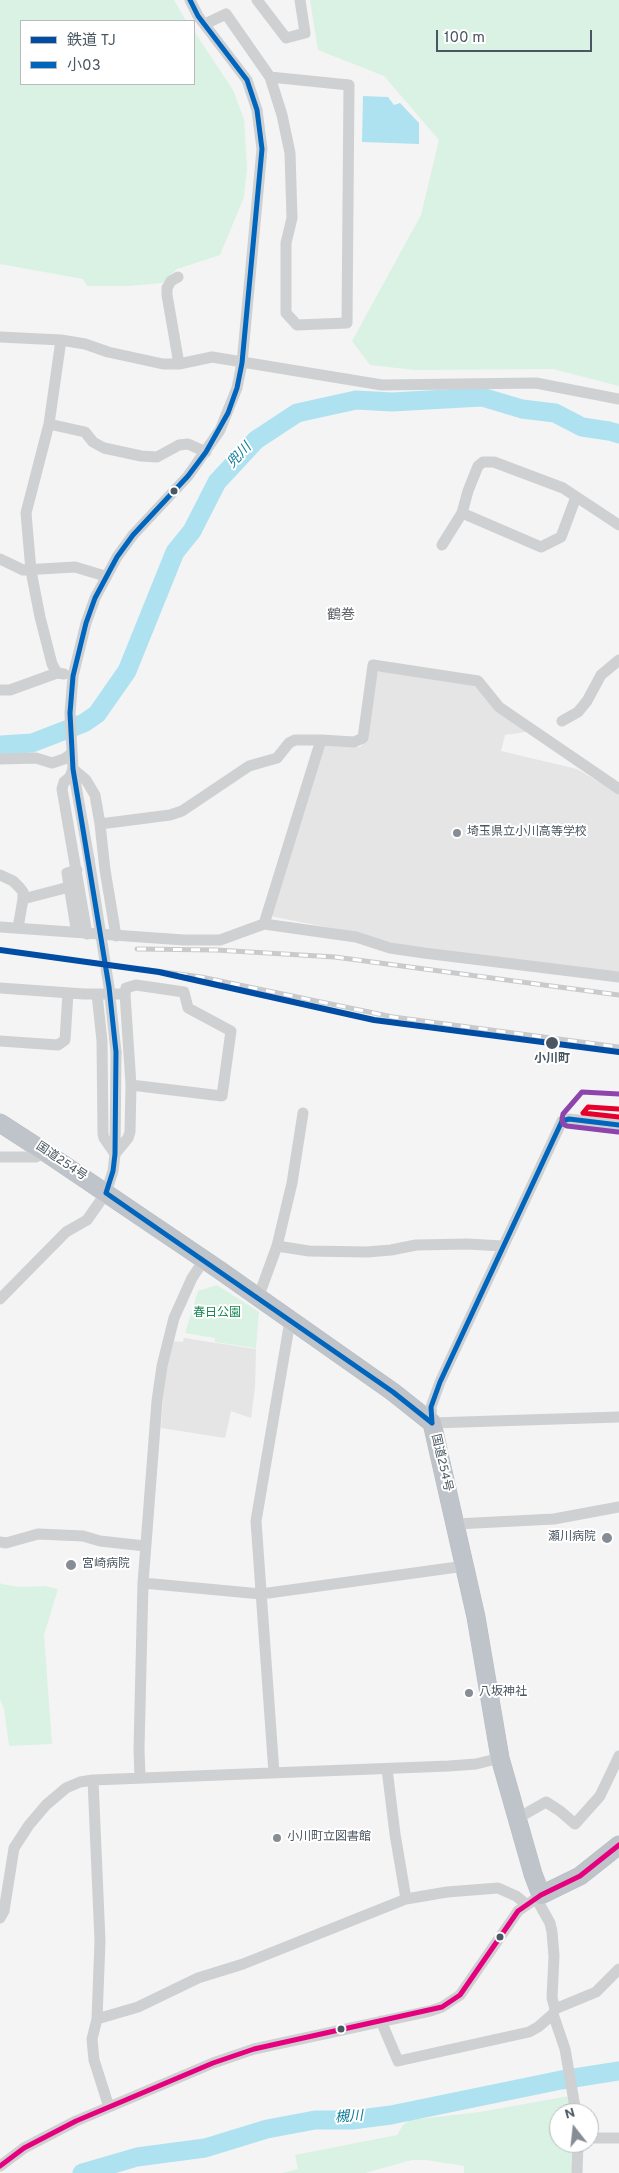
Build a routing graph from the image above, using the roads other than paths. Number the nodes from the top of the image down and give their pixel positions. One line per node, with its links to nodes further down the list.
1 (190, 0): 4 (street)
2 (257, 0): 3 (street)
3 (300, 0)
4 (205, 24): 5 (street); 9 (street)
5 (270, 77): 5 (street)
6 (178, 277): 10 (street)
7 (0, 337): 8 (street)
8 (61, 340): 10 (street); 12 (street)
9 (242, 362): 10 (street); 11 (street); 13 (street)
10 (179, 364)
11 (619, 400)
12 (49, 424): 13 (street); 19 (street)
13 (206, 452): 20 (street)
14 (576, 497): 15 (street); 15 (street); 16 (street)
15 (462, 513): 17 (street)
16 (619, 525)
17 (442, 545)
18 (0, 559): 19 (street)
19 (30, 571): 20 (street); 22 (street)
20 (105, 576): 23 (street)
21 (619, 660): 25 (street)
22 (57, 673): 23 (street); 24 (street)
23 (73, 678): 27 (street)
24 (0, 690)
25 (562, 721)
26 (320, 740): 30 (street); 31 (street); 37 (street)
27 (72, 754): 28 (street); 29 (street)
28 (0, 759)
29 (73, 769): 31 (street); 33 (street); 54 (street, bridge)
30 (619, 789)
31 (100, 824): 32 (street)
32 (105, 870): 33 (street); 42 (street)
33 (78, 872): 35 (street); 41 (street)
34 (0, 875): 36 (street)
35 (69, 887): 36 (street); 40 (street)
36 (23, 899): 39 (street)
37 (264, 924): 42 (street); 43 (street)
38 (0, 926): 39 (street)
39 (18, 928): 41 (street)
40 (76, 928)
41 (87, 934): 42 (street)
42 (116, 936)
43 (619, 977)
44 (0, 988): 45 (street)
45 (68, 993): 46 (street); 48 (street)
46 (97, 994): 47 (street); 54 (street)
47 (125, 994): 49 (street); 49 (street)
48 (0, 1041)
49 (131, 1085): 54 (street)
50 (303, 1113): 57 (street)
51 (0, 1123): 53 (highway, 国道254号)
52 (619, 1125): 58 (street)
53 (45, 1152): 55 (street); 56 (highway, 国道254号)
54 (115, 1154): 56 (street)
55 (0, 1157)
56 (106, 1193): 59 (highway, 国道254号); 60 (street)
57 (278, 1246): 58 (street); 61 (street)
58 (504, 1246): 64 (street)
59 (204, 1260): 61 (highway, 国道254号); 68 (street)
60 (0, 1298)
61 (258, 1298): 62 (highway, 国道254号)
62 (290, 1321): 64 (highway, 国道254号); 71 (street)
63 (619, 1417): 64 (street)
64 (432, 1423): 66 (highway, 国道254号)
65 (619, 1507): 66 (street)
66 (456, 1524): 69 (highway, 国道254号)
67 (0, 1542): 68 (street)
68 (145, 1546): 70 (street)
69 (465, 1566): 71 (street); 73 (highway, 国道254号)
70 (142, 1583): 71 (street); 76 (street)
71 (261, 1594): 75 (street)
72 (619, 1756): 78 (street)
73 (500, 1758): 74 (street); 78 (highway, 国道254号)
74 (387, 1769): 75 (street); 80 (street)
75 (274, 1773): 76 (street)
76 (140, 1777): 77 (street)
77 (93, 1780): 82 (street); 85 (street)
78 (518, 1818): 81 (highway, 国道254号)
79 (619, 1845): 81 (highway)
80 (406, 1899): 81 (street); 85 (street)
81 (534, 1899): 84 (street); 86 (street)
82 (0, 1918)
83 (619, 1969): 84 (street)
84 (554, 2011): 86 (street); 87 (street)
85 (97, 2019): 88 (street)
86 (381, 2021): 88 (street)
87 (574, 2103)
88 (109, 2107): 92 (street)
89 (599, 2138): 90 (street)
90 (619, 2138)
91 (578, 2153): 93 (street)
92 (0, 2166)
93 (577, 2173)

